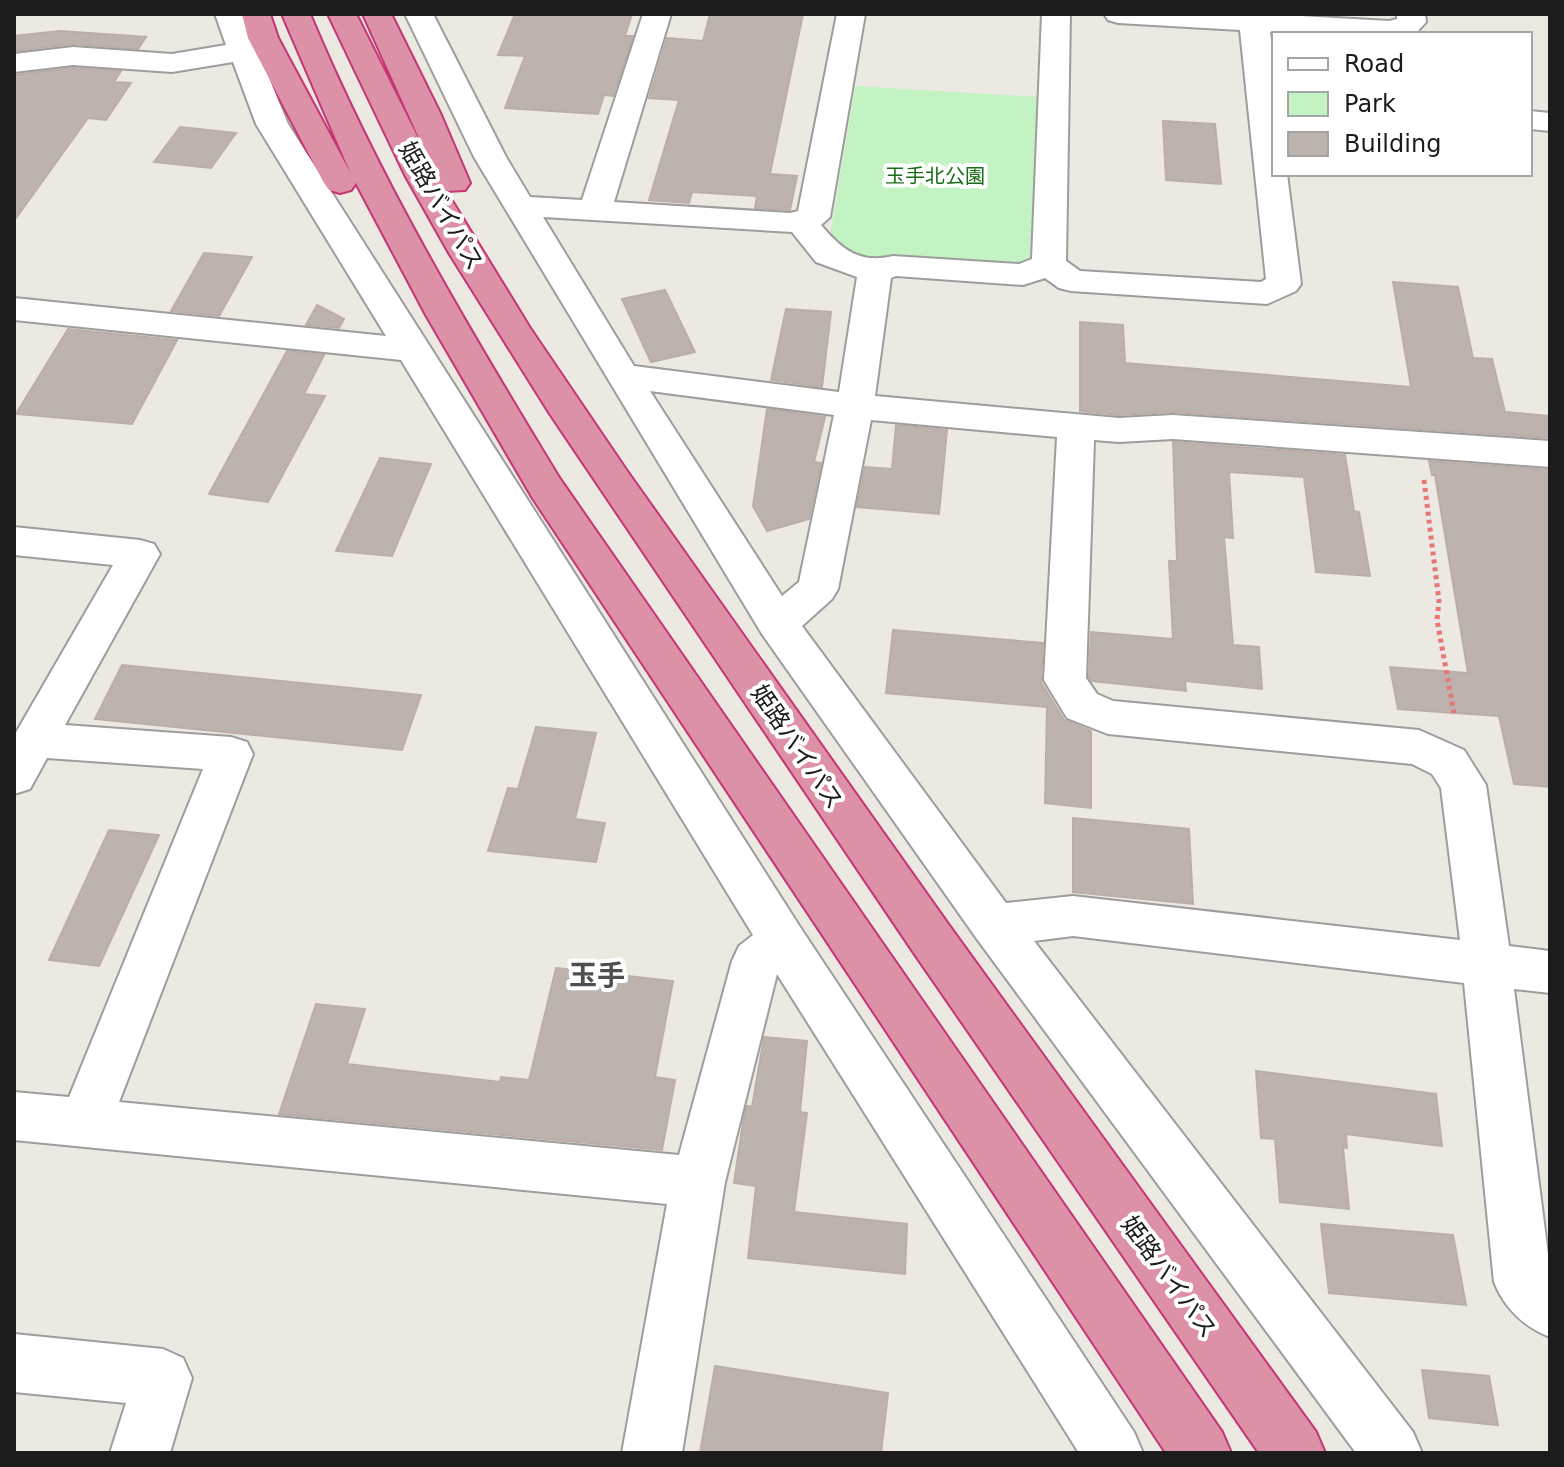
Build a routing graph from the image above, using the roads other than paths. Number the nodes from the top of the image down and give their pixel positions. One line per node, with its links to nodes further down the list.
1 (229, 14): 13 (street)
2 (256, 14): 26 (highway)
3 (296, 14): 26 (highway, 姫路バイパス)
4 (342, 14): 24 (highway, 姫路バイパス)
5 (377, 14): 24 (highway)
6 (419, 14): 18 (street)
7 (657, 14): 19 (street)
8 (851, 14): 20 (street)
9 (1056, 14): 21 (street)
10 (1118, 14): 12 (street)
11 (1411, 14): 12 (street)
12 (1254, 22): 15 (street)
13 (243, 51): 14 (street); 25 (street)
14 (14, 63)
15 (1269, 106): 16 (street)
16 (1272, 142)
17 (1275, 176): 21 (street)
18 (520, 206): 19 (street); 27 (street)
19 (595, 210): 20 (street)
20 (800, 221): 22 (street)
21 (1049, 264): 22 (street)
22 (875, 272): 28 (street)
23 (14, 309): 25 (street)
24 (521, 343): 47 (highway, 姫路バイパス)
25 (415, 350): 35 (street)
26 (469, 358): 46 (highway, 姫路バイパス)
27 (622, 376): 28 (street); 32 (street)
28 (855, 406): 29 (street); 32 (street)
29 (1076, 426): 30 (street); 36 (street)
30 (1550, 454)
31 (14, 541): 33 (street)
32 (777, 623): 34 (street)
33 (24, 758): 39 (street)
34 (994, 925): 36 (street); 48 (street)
35 (782, 940): 40 (street); 45 (street)
36 (1487, 964): 37 (street); 41 (street)
37 (1550, 972)
38 (14, 1116): 39 (street)
39 (85, 1122): 40 (street)
40 (698, 1182): 44 (street)
41 (1550, 1309)
42 (14, 1363): 43 (street)
43 (140, 1453)
44 (652, 1453)
45 (1113, 1453)
46 (1201, 1453)
47 (1295, 1453)
48 (1392, 1453)

